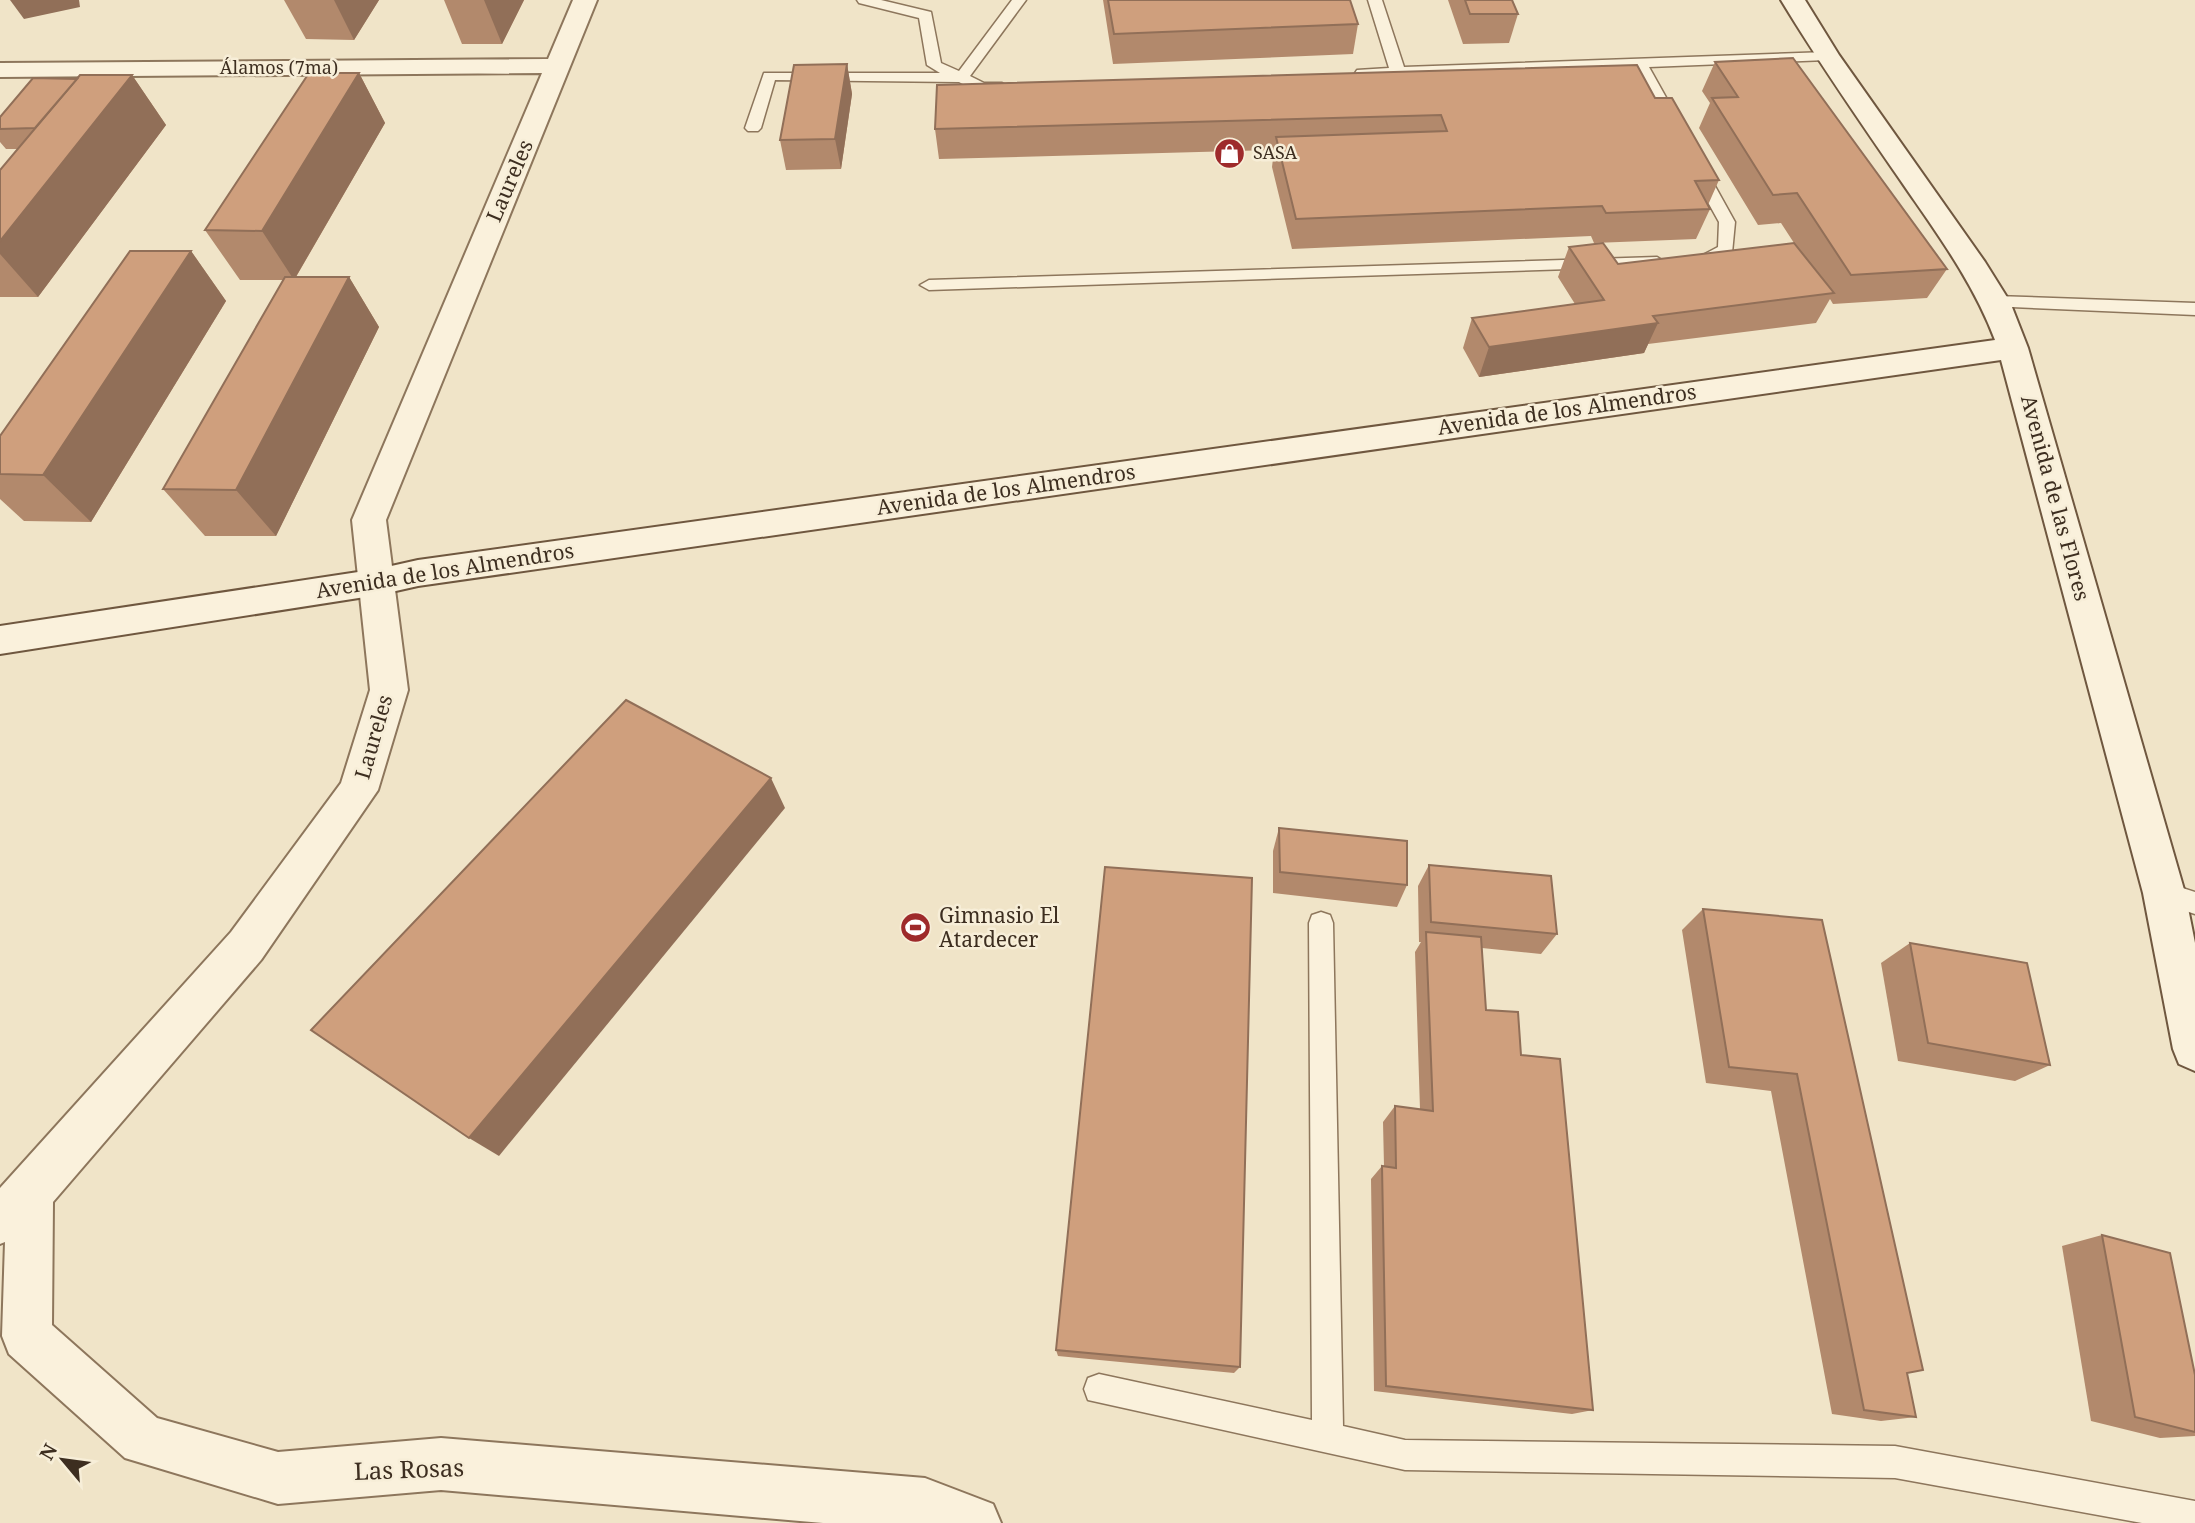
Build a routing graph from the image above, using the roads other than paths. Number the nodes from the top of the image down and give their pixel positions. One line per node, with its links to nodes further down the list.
1 (585, 0): 8 (street, Laureles)
2 (864, 0): 12 (lane)
3 (1019, 0): 12 (lane)
4 (1375, 0): 10 (lane)
5 (1793, 0): 6 (street, Avenida de las Flores)
6 (1827, 56): 7 (lane); 16 (street, Avenida de las Flores)
7 (1640, 63): 10 (lane); 15 (lane)
8 (558, 66): 9 (street, Álamos (7ma)); 19 (street, Laureles)
9 (0, 70)
10 (1398, 72): 11 (lane)
11 (1343, 74)
12 (961, 78): 13 (lane); 14 (lane)
13 (1023, 86)
14 (753, 128)
15 (929, 285)
16 (1995, 302): 17 (lane); 18 (street, Avenida de las Flores)
17 (2195, 309)
18 (2013, 348): 19 (street, Avenida de los Almendros); 21 (street, Avenida de las Flores)
19 (378, 582): 20 (street, Avenida de los Almendros); 24 (street, Laureles)
20 (0, 640)
21 (2180, 898): 23 (street, Avenida de las Flores)
22 (1321, 923): 26 (lane)
23 (2195, 1049)
24 (15, 1206): 28 (street, Las Rosas)
25 (1099, 1389): 26 (lane)
26 (1328, 1439): 27 (lane)
27 (2195, 1517)
28 (974, 1523)

